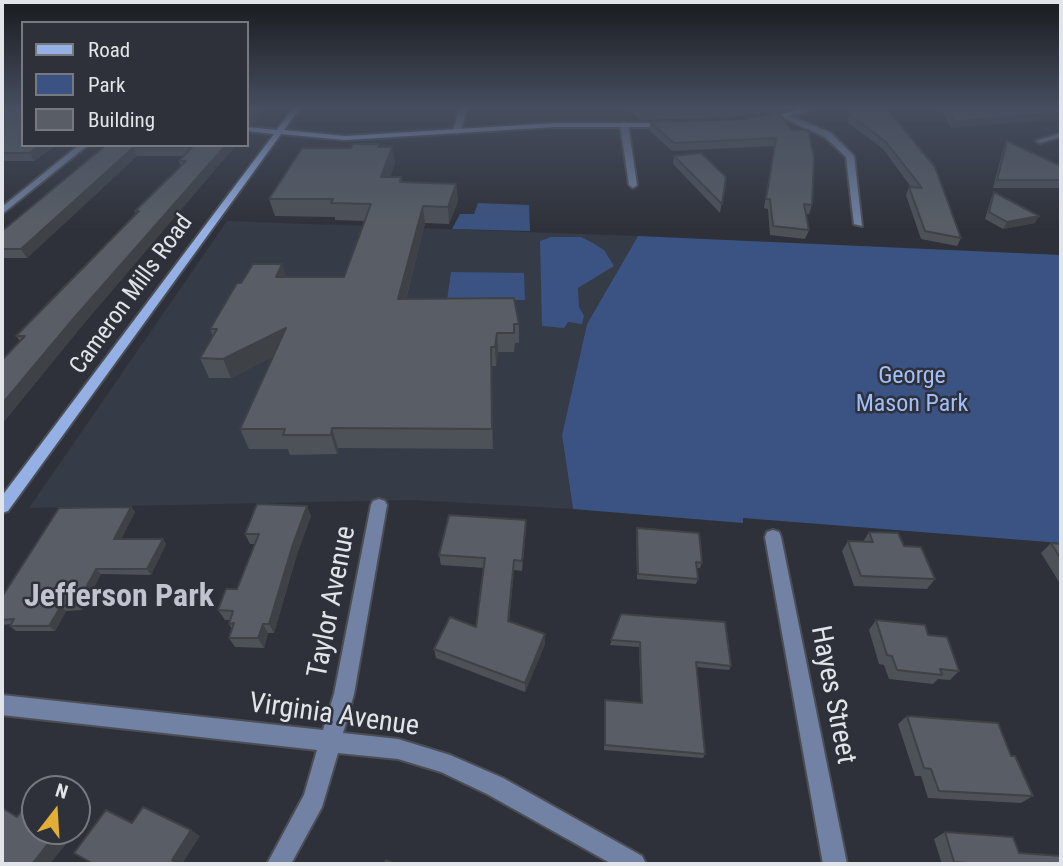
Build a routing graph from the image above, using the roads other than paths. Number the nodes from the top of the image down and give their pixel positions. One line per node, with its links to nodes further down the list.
1 (79, 149): 6 (street)
2 (265, 149): 9 (street, Cameron Mills Road)
3 (628, 149): 5 (street)
4 (843, 149): 7 (street)
5 (633, 185)
6 (2, 211)
7 (859, 224)
8 (379, 505): 12 (street, Taylor Avenue)
9 (2, 506)
10 (773, 537): 15 (street, Hayes Street)
11 (2, 705): 12 (street, Virginia Avenue)
12 (329, 740): 13 (street, Taylor Avenue); 14 (street, Virginia Avenue)
13 (279, 864)
14 (634, 864)
15 (835, 864)

